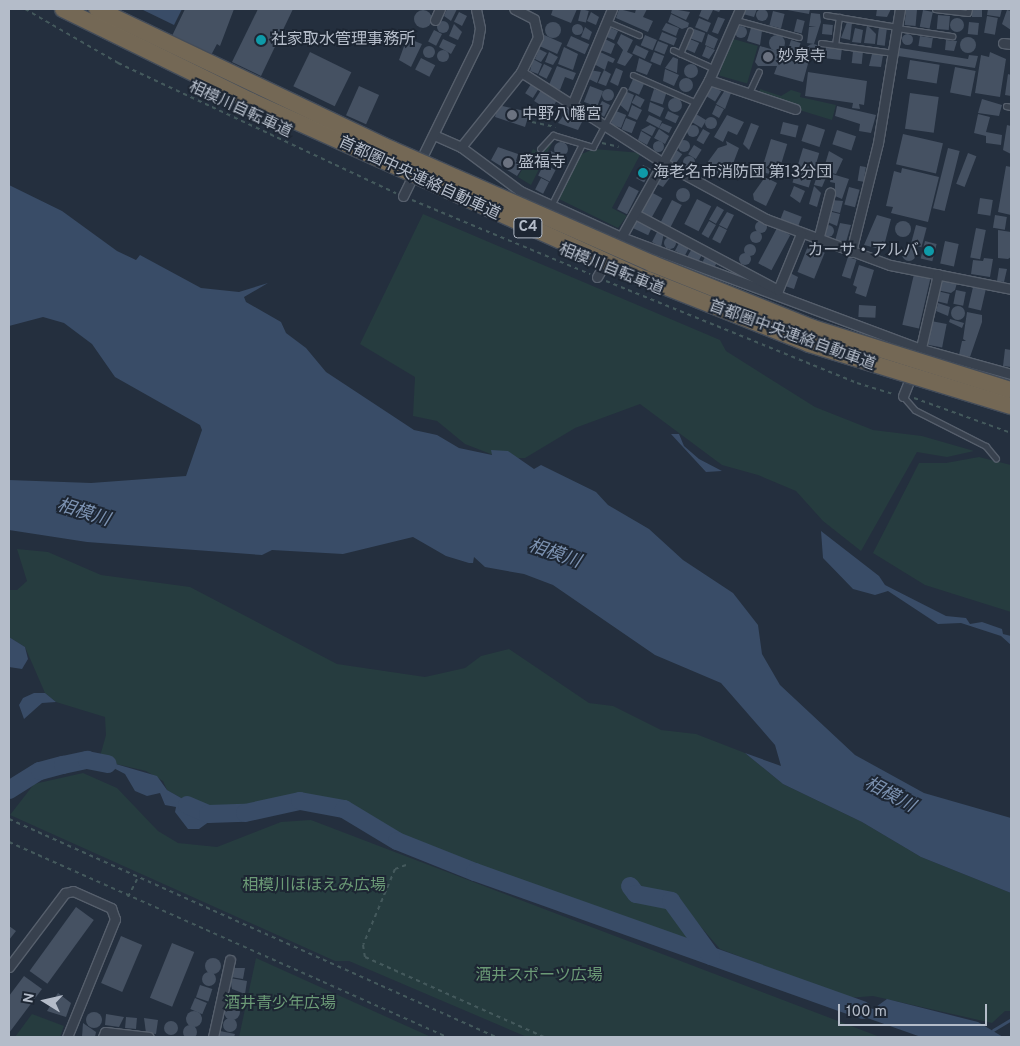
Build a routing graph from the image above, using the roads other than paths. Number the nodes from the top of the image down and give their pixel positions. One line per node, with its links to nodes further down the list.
1 (63, 9): 57 (highway, 首都圏中央連絡自動車道 / C4, bridge)
2 (97, 9): 55 (highway, 首都圏中央連絡自動車道 / C4, bridge)
3 (440, 9): 13 (street)
4 (476, 9): 37 (street)
5 (514, 9): 27 (street)
6 (612, 9): 15 (street)
7 (740, 9): 14 (street)
8 (900, 9): 16 (street)
9 (935, 9): 10 (lane)
10 (968, 9)
11 (826, 15): 12 (lane)
12 (839, 18): 16 (lane); 22 (lane)
13 (435, 20)
14 (736, 20): 20 (lane); 26 (street)
15 (606, 21): 18 (lane); 34 (street)
16 (897, 27): 19 (lane); 24 (street)
17 (690, 31): 25 (lane)
18 (639, 35)
19 (952, 36)
20 (798, 37)
21 (821, 43): 22 (lane)
22 (835, 45): 24 (lane)
23 (673, 50): 25 (lane)
24 (893, 53): 49 (street)
25 (680, 54): 26 (lane)
26 (715, 70): 30 (street)
27 (521, 72): 34 (street); 39 (street)
28 (759, 72): 32 (lane)
29 (633, 75): 33 (lane)
30 (709, 80): 32 (street); 33 (street)
31 (623, 91): 36 (lane)
32 (748, 94): 35 (street)
33 (697, 102): 41 (street)
34 (572, 105): 36 (street)
35 (795, 109)
36 (606, 126): 38 (lane); 41 (street)
37 (434, 135): 39 (street); 43 (street)
38 (581, 146): 40 (lane); 44 (lane)
39 (461, 148): 44 (street)
40 (540, 149)
41 (662, 162): 45 (street); 46 (street)
42 (830, 193): 48 (street)
43 (403, 196)
44 (552, 204): 47 (street)
45 (635, 214): 46 (street); 47 (street)
46 (801, 234): 48 (street)
47 (621, 237): 51 (street); 53 (street)
48 (818, 240): 49 (street)
49 (851, 252): 50 (street)
50 (938, 274): 52 (street); 53 (street)
51 (597, 277)
52 (1011, 290)
53 (921, 349): 54 (street); 56 (street)
54 (1011, 374)
55 (1011, 390)
56 (903, 396): 58 (lane)
57 (1011, 406)
58 (996, 458)
59 (230, 960): 64 (street)
60 (9, 967): 61 (street)
61 (68, 1037)
62 (102, 1037): 63 (street)
63 (149, 1037)
64 (212, 1037)

